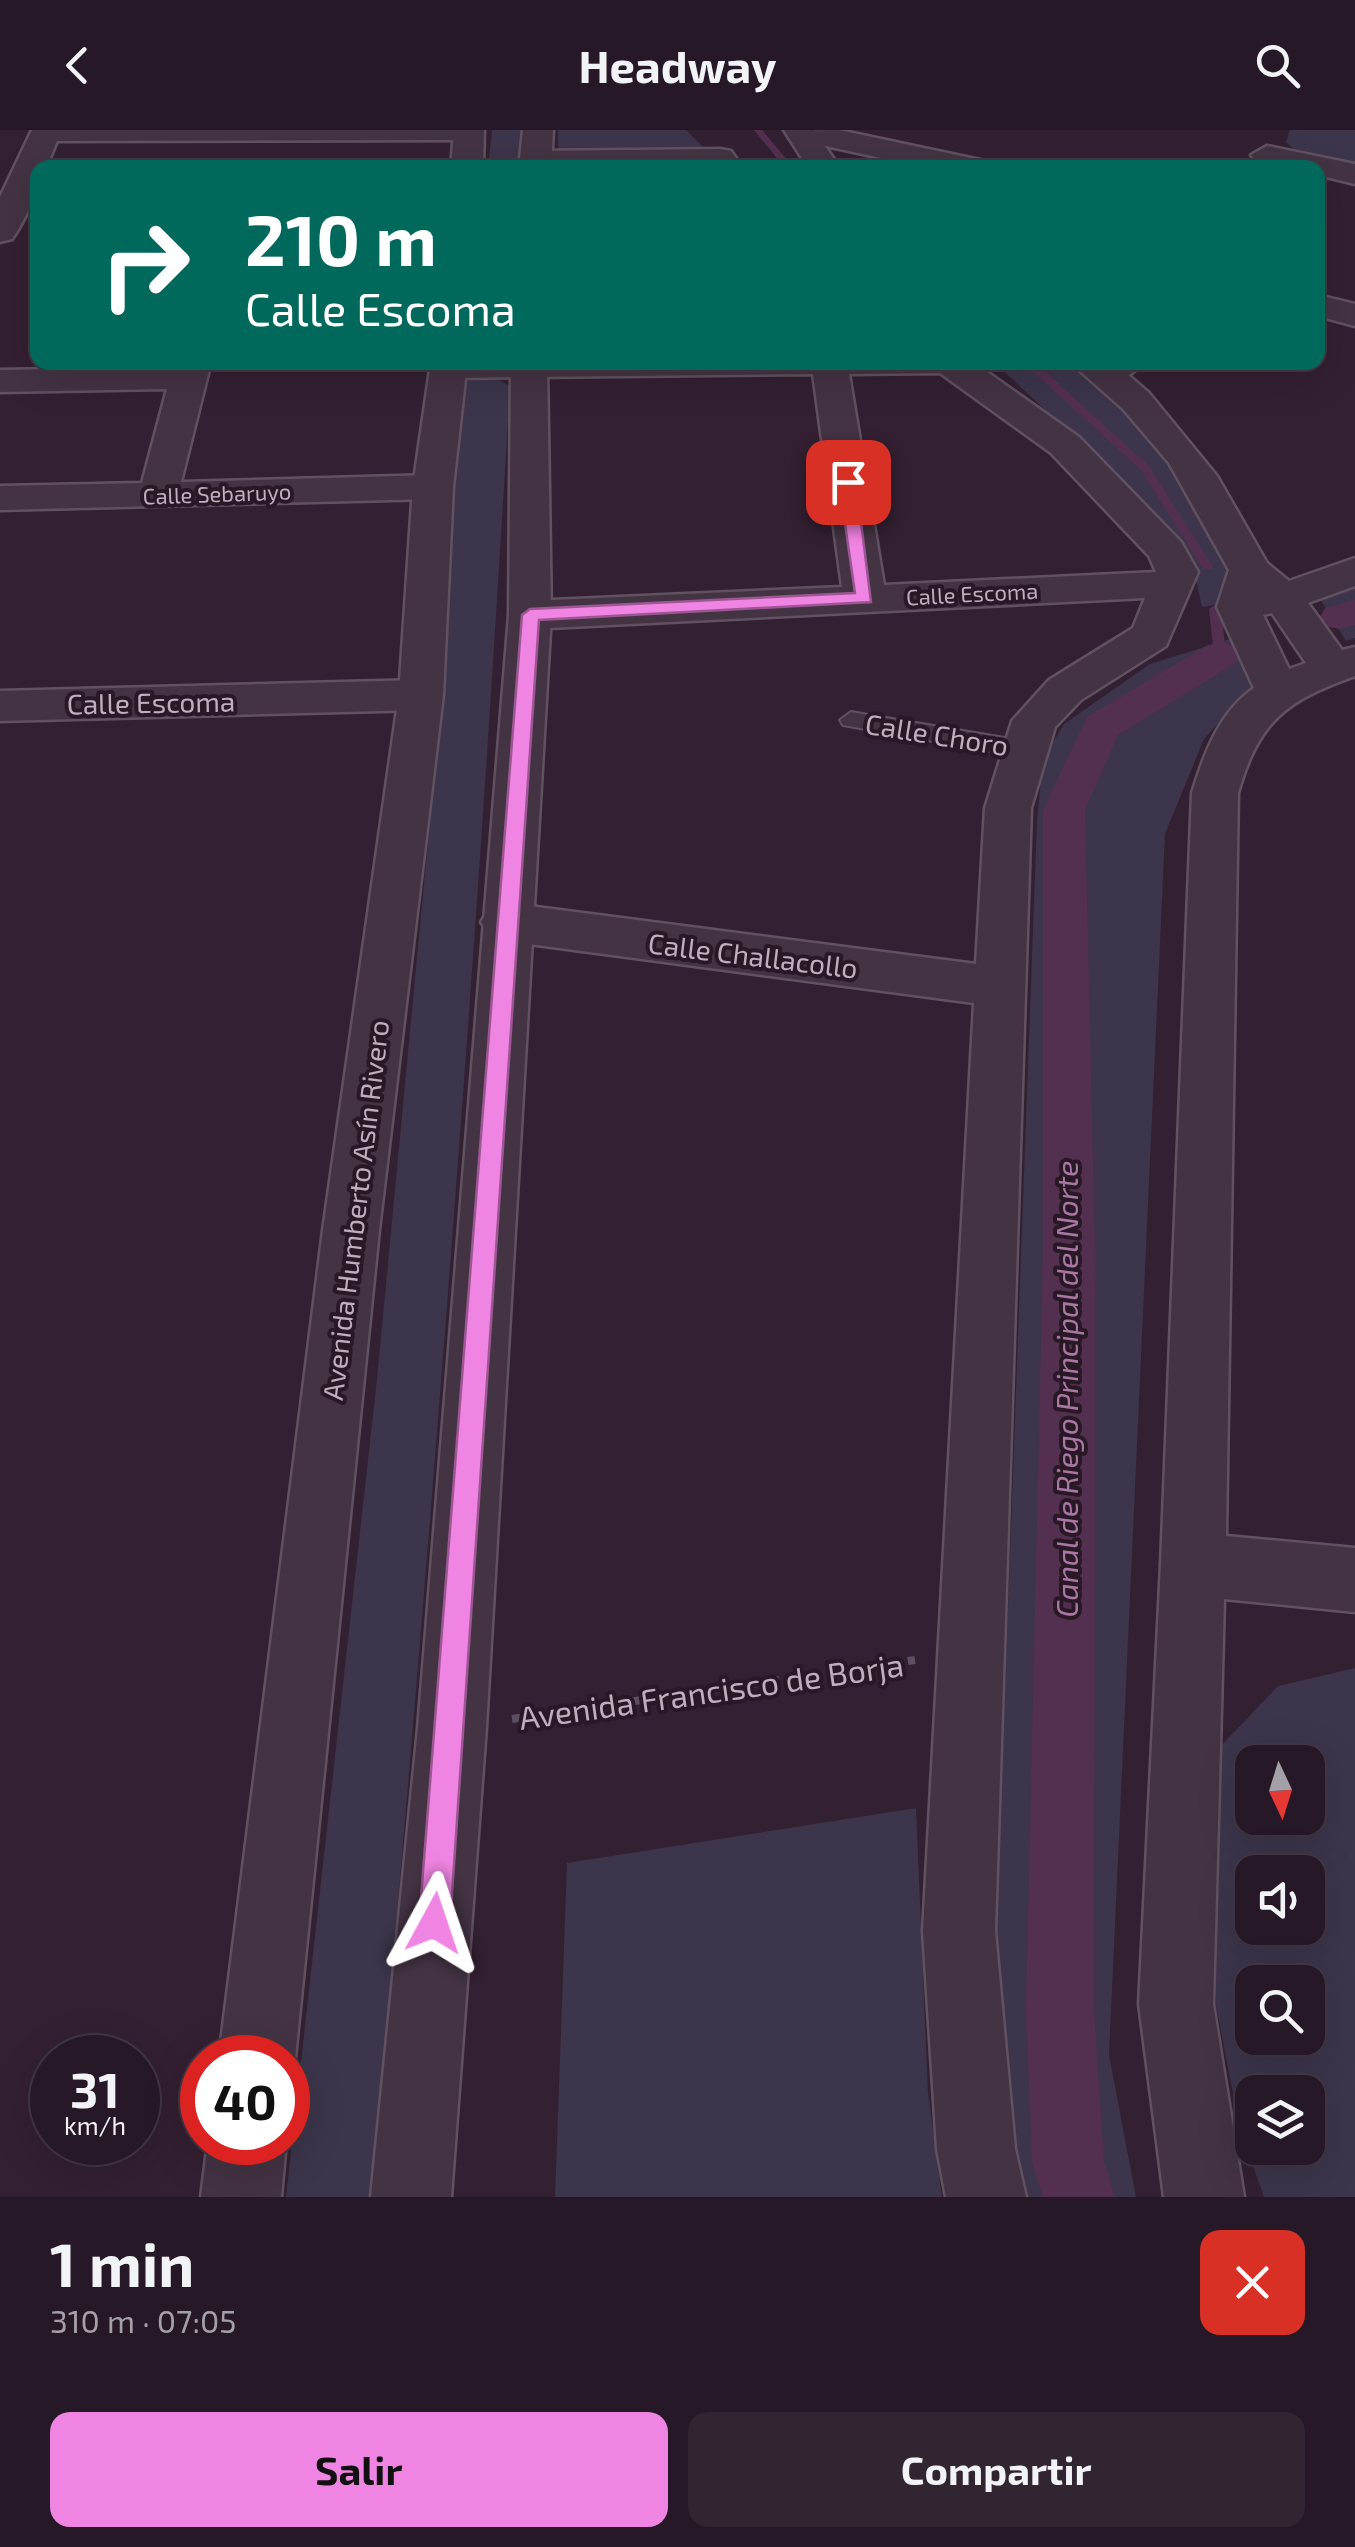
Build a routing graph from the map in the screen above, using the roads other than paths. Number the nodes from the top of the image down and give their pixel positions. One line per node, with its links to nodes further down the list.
1 (468, 130): 3 (street); 8 (street)
2 (697, 130): 10 (street)
3 (47, 131): 7 (street)
4 (799, 131): 11 (street); 12 (street)
5 (1267, 151): 13 (street)
6 (536, 152): 9 (street)
7 (34, 160)
8 (467, 160)
9 (673, 160)
10 (722, 160)
11 (819, 160)
12 (936, 160)
13 (1301, 160)
14 (1325, 166): 16 (street)
15 (30, 168): 17 (street)
16 (1355, 174)
17 (0, 232)
18 (1325, 308): 19 (street)
19 (1355, 315)
20 (190, 370): 26 (street); 28 (street)
21 (448, 370): 27 (street, Avenida Humberto Asín Rivero)
22 (529, 370): 35 (street)
23 (831, 370): 33 (street)
24 (959, 370): 31 (street)
25 (1109, 370): 32 (street)
26 (0, 381)
27 (434, 487): 28 (street, Calle Sebaruyo); 38 (street, Avenida Humberto Asín Rivero)
28 (158, 495): 29 (street, Calle Sebaruyo)
29 (0, 498)
30 (1355, 571): 34 (street)
31 (1173, 584): 33 (street, Calle Escoma); 41 (street)
32 (1244, 588): 34 (street); 37 (street)
33 (864, 598): 35 (street, Calle Escoma)
34 (1283, 598): 36 (street)
35 (530, 615): 42 (street)
36 (1344, 664): 37 (street)
37 (1276, 689): 44 (street)
38 (421, 696): 39 (street, Calle Escoma); 46 (street, Avenida Humberto Asín Rivero)
39 (0, 706)
40 (851, 720): 41 (lane, Calle Choro)
41 (1022, 748): 43 (street)
42 (506, 922): 43 (street, Calle Challacollo); 49 (street)
43 (1000, 987): 50 (street)
44 (1193, 1564): 45 (street); 51 (street)
45 (1355, 1580)
46 (260, 2035)
47 (245, 2165): 48 (street)
48 (241, 2197)
49 (410, 2197)
50 (986, 2197)
51 (1204, 2197)

